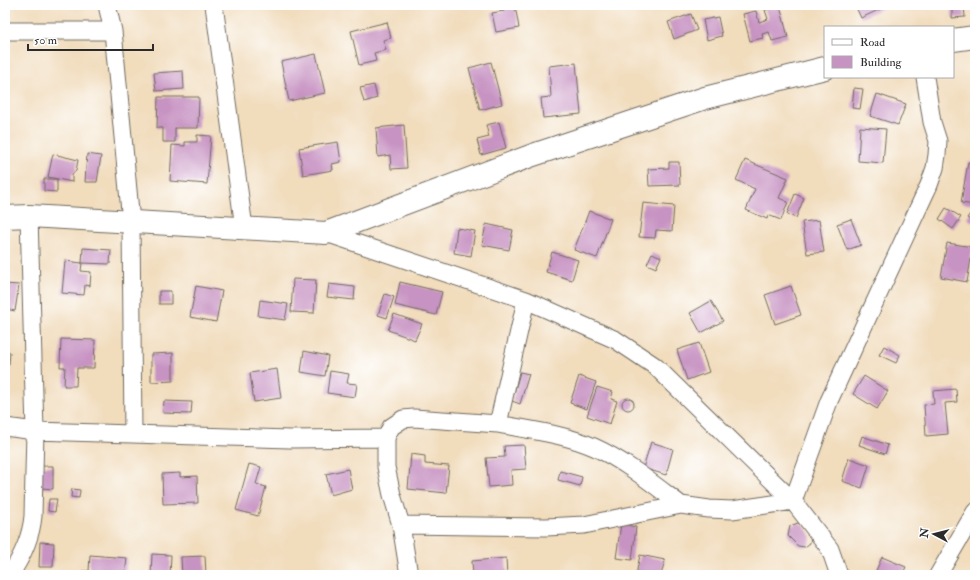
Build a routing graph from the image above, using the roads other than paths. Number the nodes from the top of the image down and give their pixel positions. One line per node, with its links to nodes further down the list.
1 (107, 5): 3 (street)
2 (214, 5): 12 (street)
3 (114, 30): 4 (street); 11 (street)
4 (5, 31)
5 (975, 37): 6 (street)
6 (954, 40)
7 (824, 68): 13 (street)
8 (925, 78): 20 (street)
9 (29, 216): 10 (street); 11 (street); 17 (street)
10 (5, 217)
11 (131, 222): 12 (street); 18 (street)
12 (244, 228): 13 (street)
13 (326, 233): 14 (street)
14 (526, 300): 15 (street); 20 (street)
15 (498, 424): 19 (street); 21 (street)
16 (5, 427): 17 (street)
17 (35, 431): 18 (street); 25 (street)
18 (133, 433): 19 (street)
19 (386, 438): 23 (street)
20 (792, 501): 21 (street); 27 (street)
21 (681, 505): 23 (street)
22 (975, 512): 24 (street)
23 (401, 525): 26 (street)
24 (968, 536): 28 (street)
25 (10, 575)
26 (409, 575)
27 (839, 575)
28 (938, 575)

